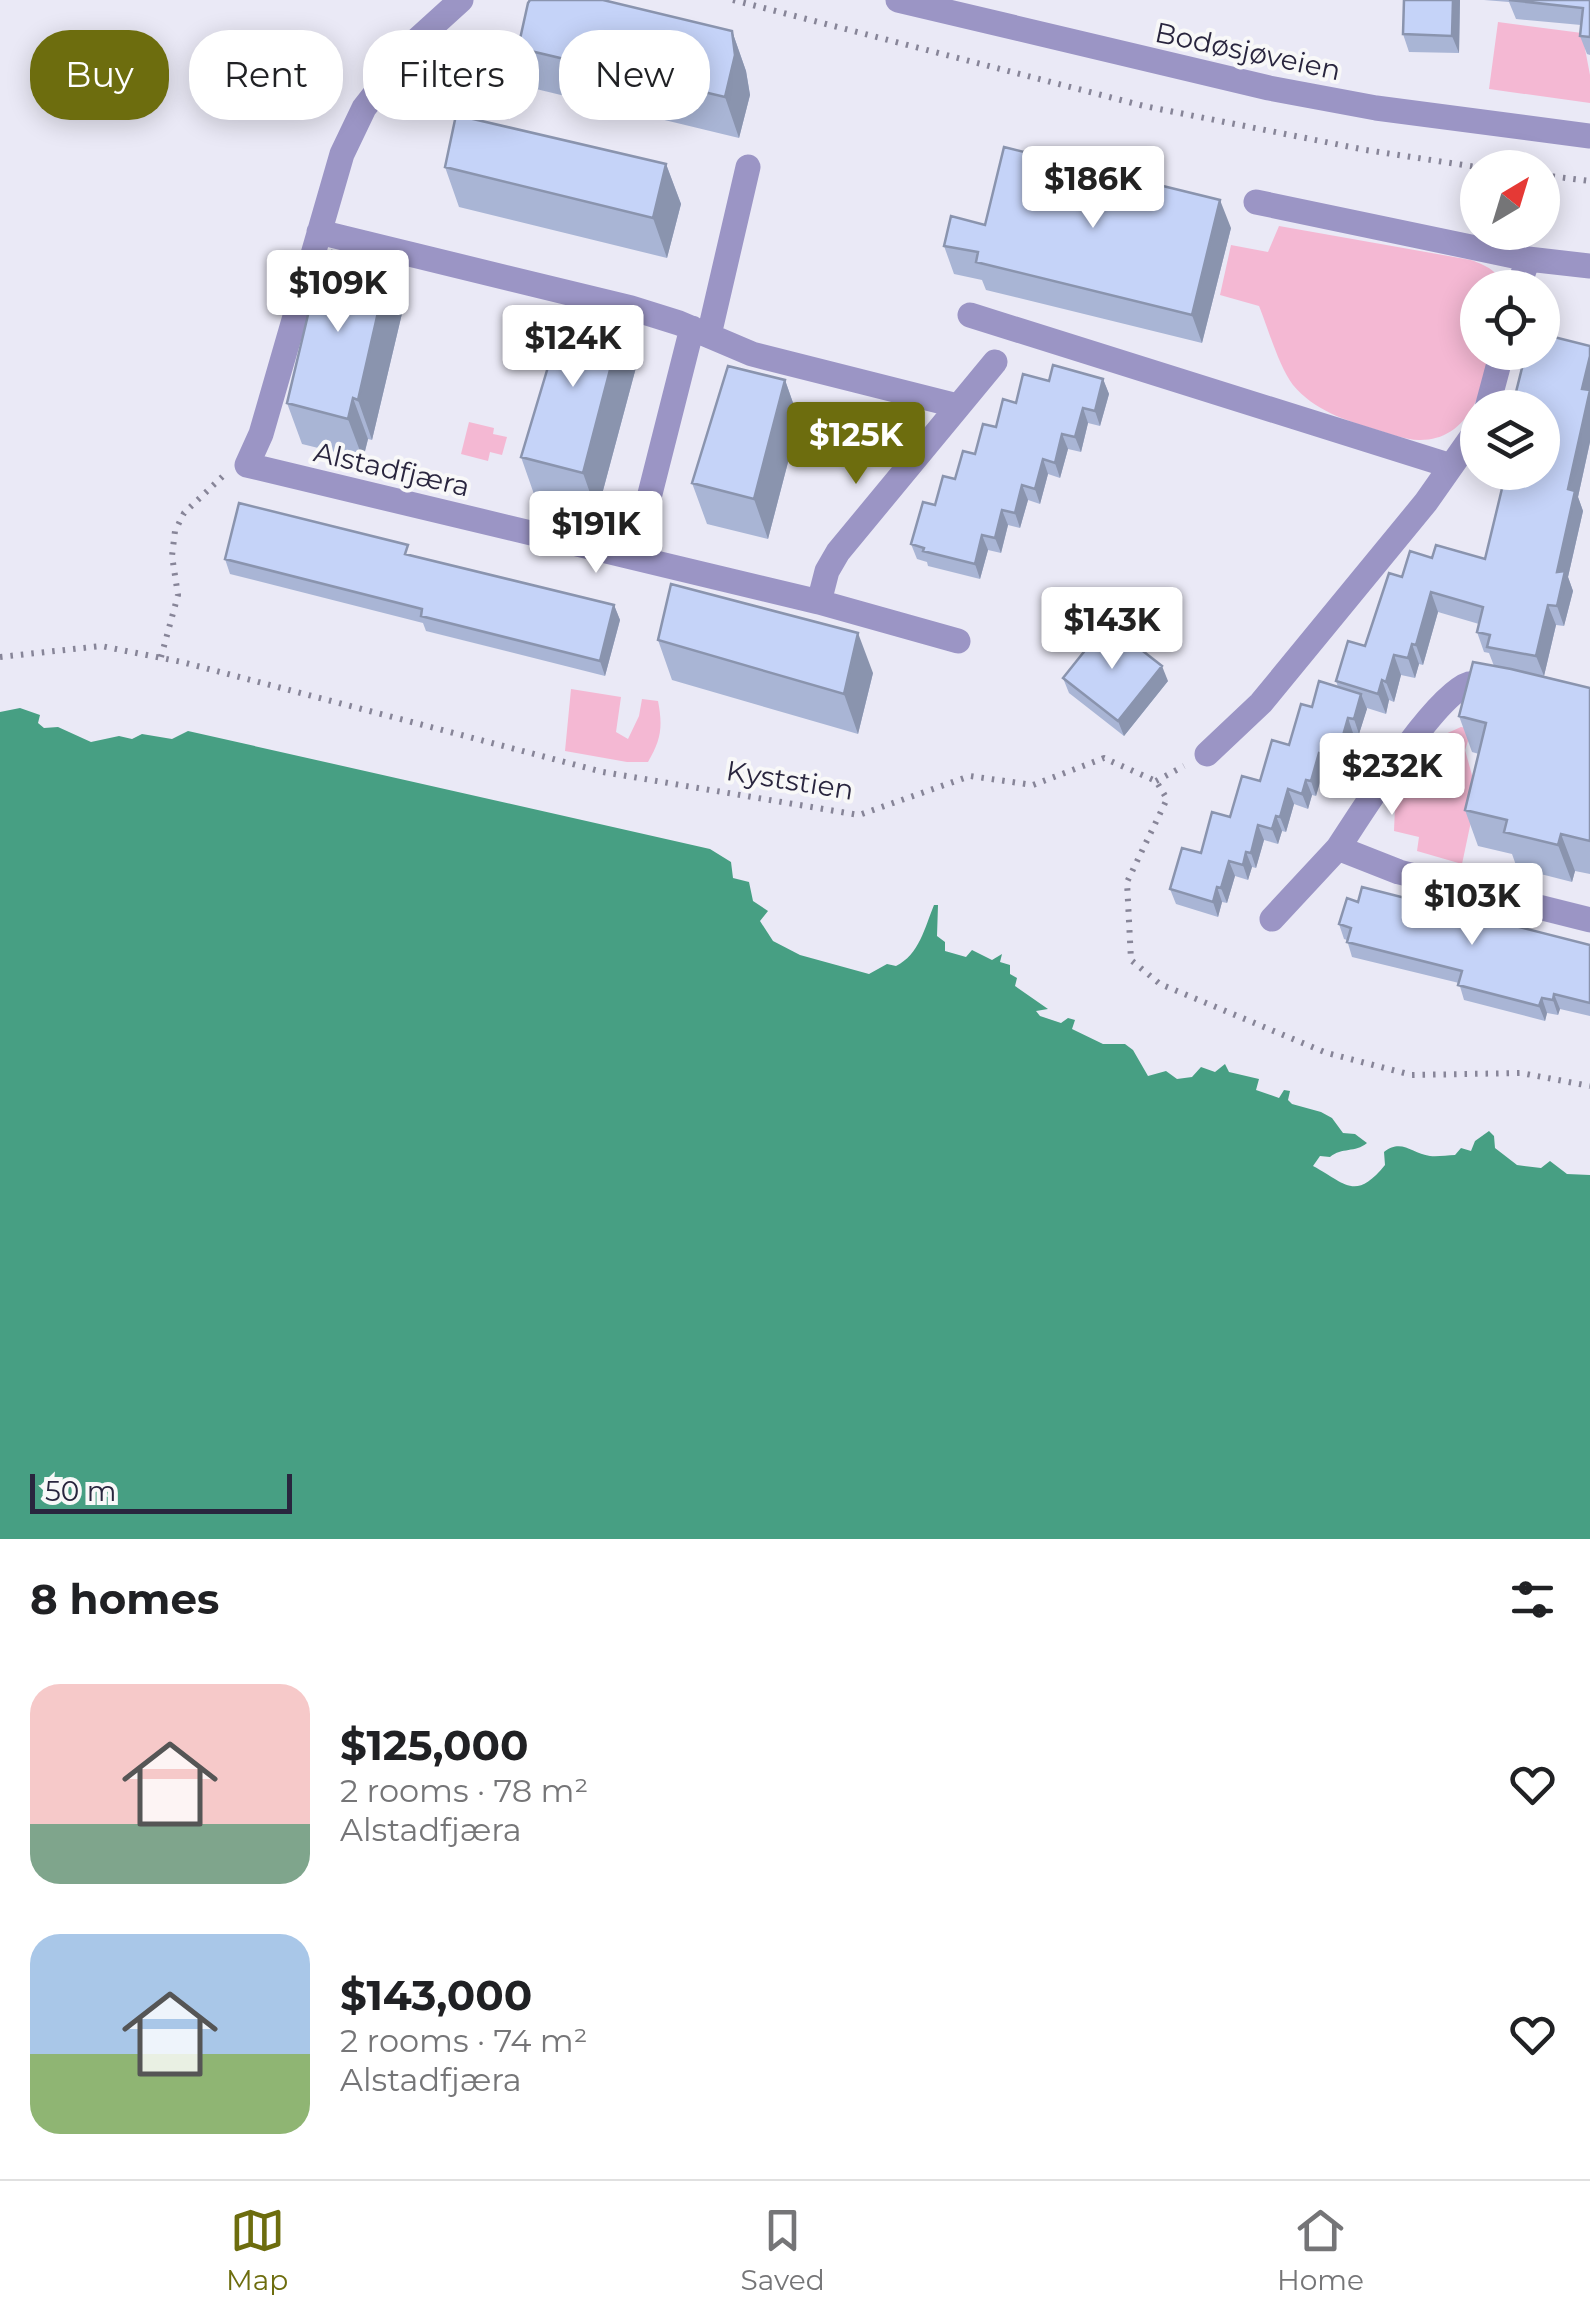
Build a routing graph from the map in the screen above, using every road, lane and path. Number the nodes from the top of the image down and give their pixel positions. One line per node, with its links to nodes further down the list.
1 (460, 0): 10 (street)
2 (733, 0): 5 (path)
3 (898, 0): 4 (street, Bodøsjøveien)
4 (1590, 136)
5 (1460, 165)
6 (748, 167): 15 (street)
7 (1560, 177): 8 (path)
8 (1590, 181)
9 (1256, 202): 11 (street)
10 (319, 232): 15 (street); 19 (street)
11 (1528, 259): 12 (street); 13 (street)
12 (1590, 266)
13 (1524, 270)
14 (970, 315): 20 (street)
15 (700, 332): 17 (street); 21 (street)
16 (995, 362): 17 (street)
17 (958, 406): 22 (street)
18 (1460, 453): 20 (street)
19 (246, 464): 21 (street, Alstadfjæra); 25 (path)
20 (1451, 466): 27 (street)
21 (634, 557): 22 (street, Alstadfjæra)
22 (820, 602): 23 (street, Alstadfjæra)
23 (958, 641)
24 (0, 657): 25 (path, Kyststien)
25 (161, 657): 31 (path, Kyststien)
26 (1519, 688): 28 (street)
27 (1208, 754)
28 (1338, 848): 29 (street); 30 (street)
29 (1272, 919)
30 (1590, 920)
31 (1590, 1086)

